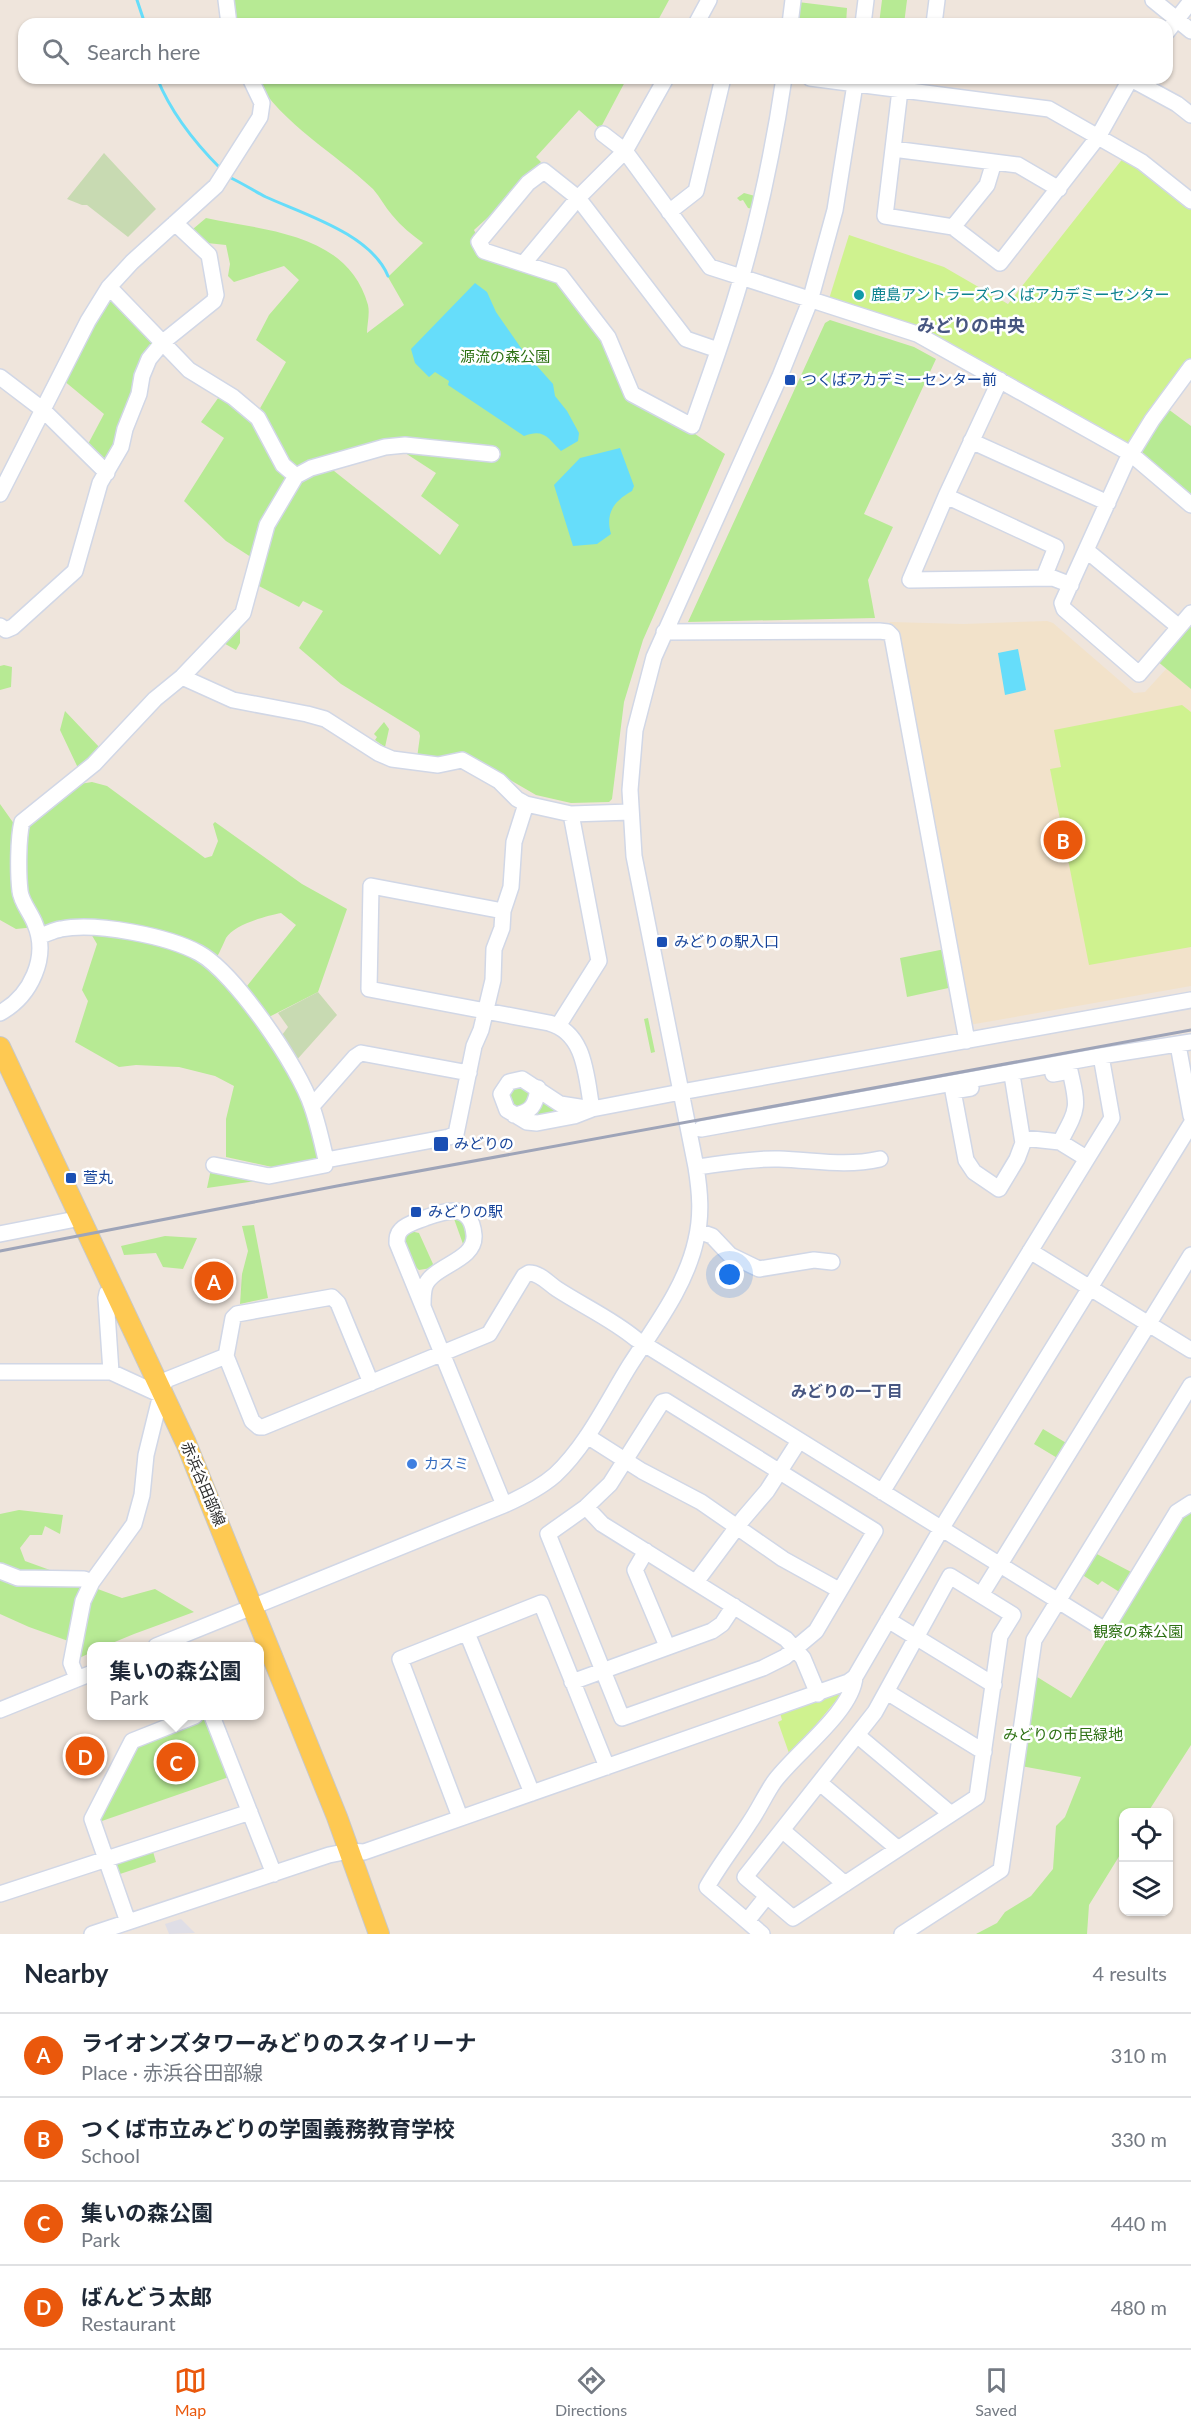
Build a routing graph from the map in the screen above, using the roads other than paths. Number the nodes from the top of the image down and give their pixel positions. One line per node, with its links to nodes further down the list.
1 (225, 0): 8 (street)
2 (709, 0): 9 (street)
3 (793, 0): 10 (street)
4 (866, 0): 11 (street)
5 (938, 0): 12 (street)
6 (1153, 0): 13 (street)
7 (1191, 1): 13 (street)
8 (228, 18)
9 (699, 18)
10 (791, 18)
11 (864, 18)
12 (935, 18)
13 (1177, 20): 14 (street); 15 (street)
14 (1173, 25)
15 (1191, 31)
16 (253, 84): 36 (street)
17 (663, 84): 30 (street)
18 (722, 84): 35 (street)
19 (783, 84): 39 (street)
20 (855, 84): 41 (street)
21 (870, 84): 25 (street)
22 (1127, 84): 28 (street)
23 (1141, 84): 26 (street)
24 (927, 85): 25 (street); 28 (street)
25 (900, 90): 29 (street)
26 (1191, 116)
27 (603, 134): 30 (street)
28 (1098, 137): 32 (street); 34 (street)
29 (893, 149): 31 (street); 37 (street)
30 (625, 152): 33 (street); 35 (street)
31 (994, 162): 32 (street); 37 (street)
32 (1059, 189): 37 (street)
33 (578, 198): 38 (street); 38 (street); 43 (street)
34 (1191, 201)
35 (669, 212): 39 (street)
36 (175, 223): 40 (street); 42 (street)
37 (953, 228)
38 (524, 263): 43 (street)
39 (741, 278): 41 (street); 43 (street)
40 (109, 287): 42 (street); 47 (street)
41 (810, 301): 46 (street); 63 (street)
42 (163, 342): 51 (street); 52 (street)
43 (718, 350)
44 (1191, 366): 50 (street)
45 (0, 377): 47 (street)
46 (1000, 380): 48 (street); 50 (street)
47 (42, 409): 51 (street); 53 (street)
48 (971, 441): 54 (street); 55 (street)
49 (492, 454): 52 (street)
50 (1131, 454): 55 (street); 56 (street)
51 (107, 473): 61 (street)
52 (296, 476): 64 (street)
53 (0, 494)
54 (946, 496): 58 (street); 58 (street)
55 (1108, 503): 57 (street)
56 (1191, 505)
57 (1086, 550): 59 (street); 62 (street)
58 (1044, 577): 59 (street)
59 (1071, 585): 62 (street)
60 (1191, 613): 62 (street)
61 (0, 626)
62 (1179, 627)
63 (664, 632): 66 (street); 74 (street)
64 (182, 677): 65 (street); 69 (street)
65 (526, 804): 67 (street); 68 (street)
66 (630, 812): 67 (street); 81 (street)
67 (571, 814): 73 (street)
68 (503, 911): 71 (street); 71 (street)
69 (40, 936): 72 (street); 82 (street)
70 (1191, 1000): 74 (street)
71 (486, 1012): 73 (street); 78 (street)
72 (0, 1013)
73 (558, 1026): 83 (street)
74 (967, 1041): 81 (street)
75 (1185, 1044): 77 (street); 85 (street)
76 (0, 1047): 95 (main road, 赤浜谷田部線)
77 (1101, 1056): 87 (street); 90 (street)
78 (469, 1073): 82 (street); 92 (street)
79 (1013, 1081): 88 (street); 88 (street); 89 (street)
80 (538, 1088): 83 (street); 84 (street); 84 (street)
81 (681, 1092): 83 (street); 94 (street)
82 (312, 1106): 92 (street)
83 (592, 1108): 84 (street)
84 (514, 1115)
85 (1191, 1116)
86 (1191, 1124): 103 (street)
87 (701, 1129)
88 (1023, 1138): 89 (street)
89 (1060, 1142): 90 (street)
90 (1086, 1158): 98 (street)
91 (880, 1159): 94 (street)
92 (326, 1160): 93 (street)
93 (214, 1164)
94 (696, 1167): 96 (street)
95 (81, 1218): 97 (street); 104 (main road, 赤浜谷田部線)
96 (698, 1231): 100 (street); 107 (street)
97 (0, 1234)
98 (1030, 1251): 103 (street); 120 (street)
99 (1191, 1255): 106 (street)
100 (832, 1262)
101 (408, 1269): 102 (street); 102 (street); 105 (street)
102 (431, 1277): 105 (street)
103 (1090, 1288): 106 (street); 125 (street)
104 (114, 1289): 112 (street); 115 (main road, 赤浜谷田部線)
105 (423, 1305): 109 (street)
106 (1148, 1324): 108 (street); 127 (street)
107 (644, 1344): 109 (street); 116 (street); 117 (street)
108 (1191, 1350)
109 (442, 1354): 113 (street); 122 (street)
110 (226, 1356): 113 (street); 113 (street); 115 (street)
111 (0, 1372): 112 (street)
112 (111, 1372): 115 (street)
113 (371, 1383)
114 (1191, 1384): 133 (street)
115 (161, 1392): 129 (street); 135 (main road, 赤浜谷田部線)
116 (587, 1436): 118 (street); 122 (street)
117 (799, 1441): 119 (street); 120 (street)
118 (626, 1461): 119 (street); 123 (street); 124 (street)
119 (780, 1471): 124 (street); 131 (street)
120 (882, 1492): 125 (street)
121 (1191, 1503): 133 (street)
122 (504, 1505): 135 (street)
123 (586, 1507): 126 (street); 142 (street)
124 (737, 1527): 130 (street); 131 (street)
125 (942, 1528): 127 (street); 136 (street)
126 (646, 1551): 130 (street); 140 (street)
127 (1000, 1564): 132 (street); 133 (street)
128 (0, 1571): 129 (street)
129 (92, 1582): 143 (street)
130 (696, 1582): 134 (street)
131 (839, 1590): 141 (street)
132 (981, 1595): 138 (street); 146 (street)
133 (1058, 1600): 173 (street)
134 (734, 1606): 140 (street); 141 (street)
135 (254, 1607): 139 (street); 162 (main road, 赤浜谷田部線)
136 (888, 1620): 138 (street); 144 (street)
137 (467, 1633): 145 (street); 156 (street); 159 (street)
138 (916, 1638): 146 (street); 147 (street)
139 (168, 1642)
140 (667, 1646): 142 (street)
141 (796, 1648): 142 (street); 148 (street)
142 (603, 1670): 145 (street)
143 (85, 1676): 149 (street)
144 (855, 1677): 148 (street); 168 (street)
145 (572, 1682): 154 (street)
146 (994, 1685): 153 (street)
147 (886, 1692): 152 (street); 153 (street)
148 (818, 1694): 154 (street)
149 (0, 1710)
150 (185, 1720): 163 (street)
151 (214, 1720): 157 (street)
152 (857, 1735): 155 (street); 158 (street)
153 (984, 1752): 158 (street)
154 (607, 1767): 156 (street)
155 (820, 1783): 160 (street); 161 (street)
156 (532, 1793): 159 (street)
157 (250, 1812): 163 (street); 164 (street)
158 (951, 1814): 161 (street)
159 (460, 1817): 162 (street)
160 (782, 1830): 165 (street); 167 (street)
161 (897, 1848): 165 (street)
162 (349, 1851): 164 (street); 171 (main road, 赤浜谷田部線)
163 (106, 1859): 166 (street); 169 (street)
164 (274, 1874): 169 (street)
165 (845, 1884): 167 (street)
166 (0, 1893)
167 (767, 1896): 168 (street)
168 (747, 1921): 172 (street)
169 (128, 1922): 170 (street)
170 (101, 1933)
171 (379, 1934)
172 (762, 1934)
173 (902, 1934)

